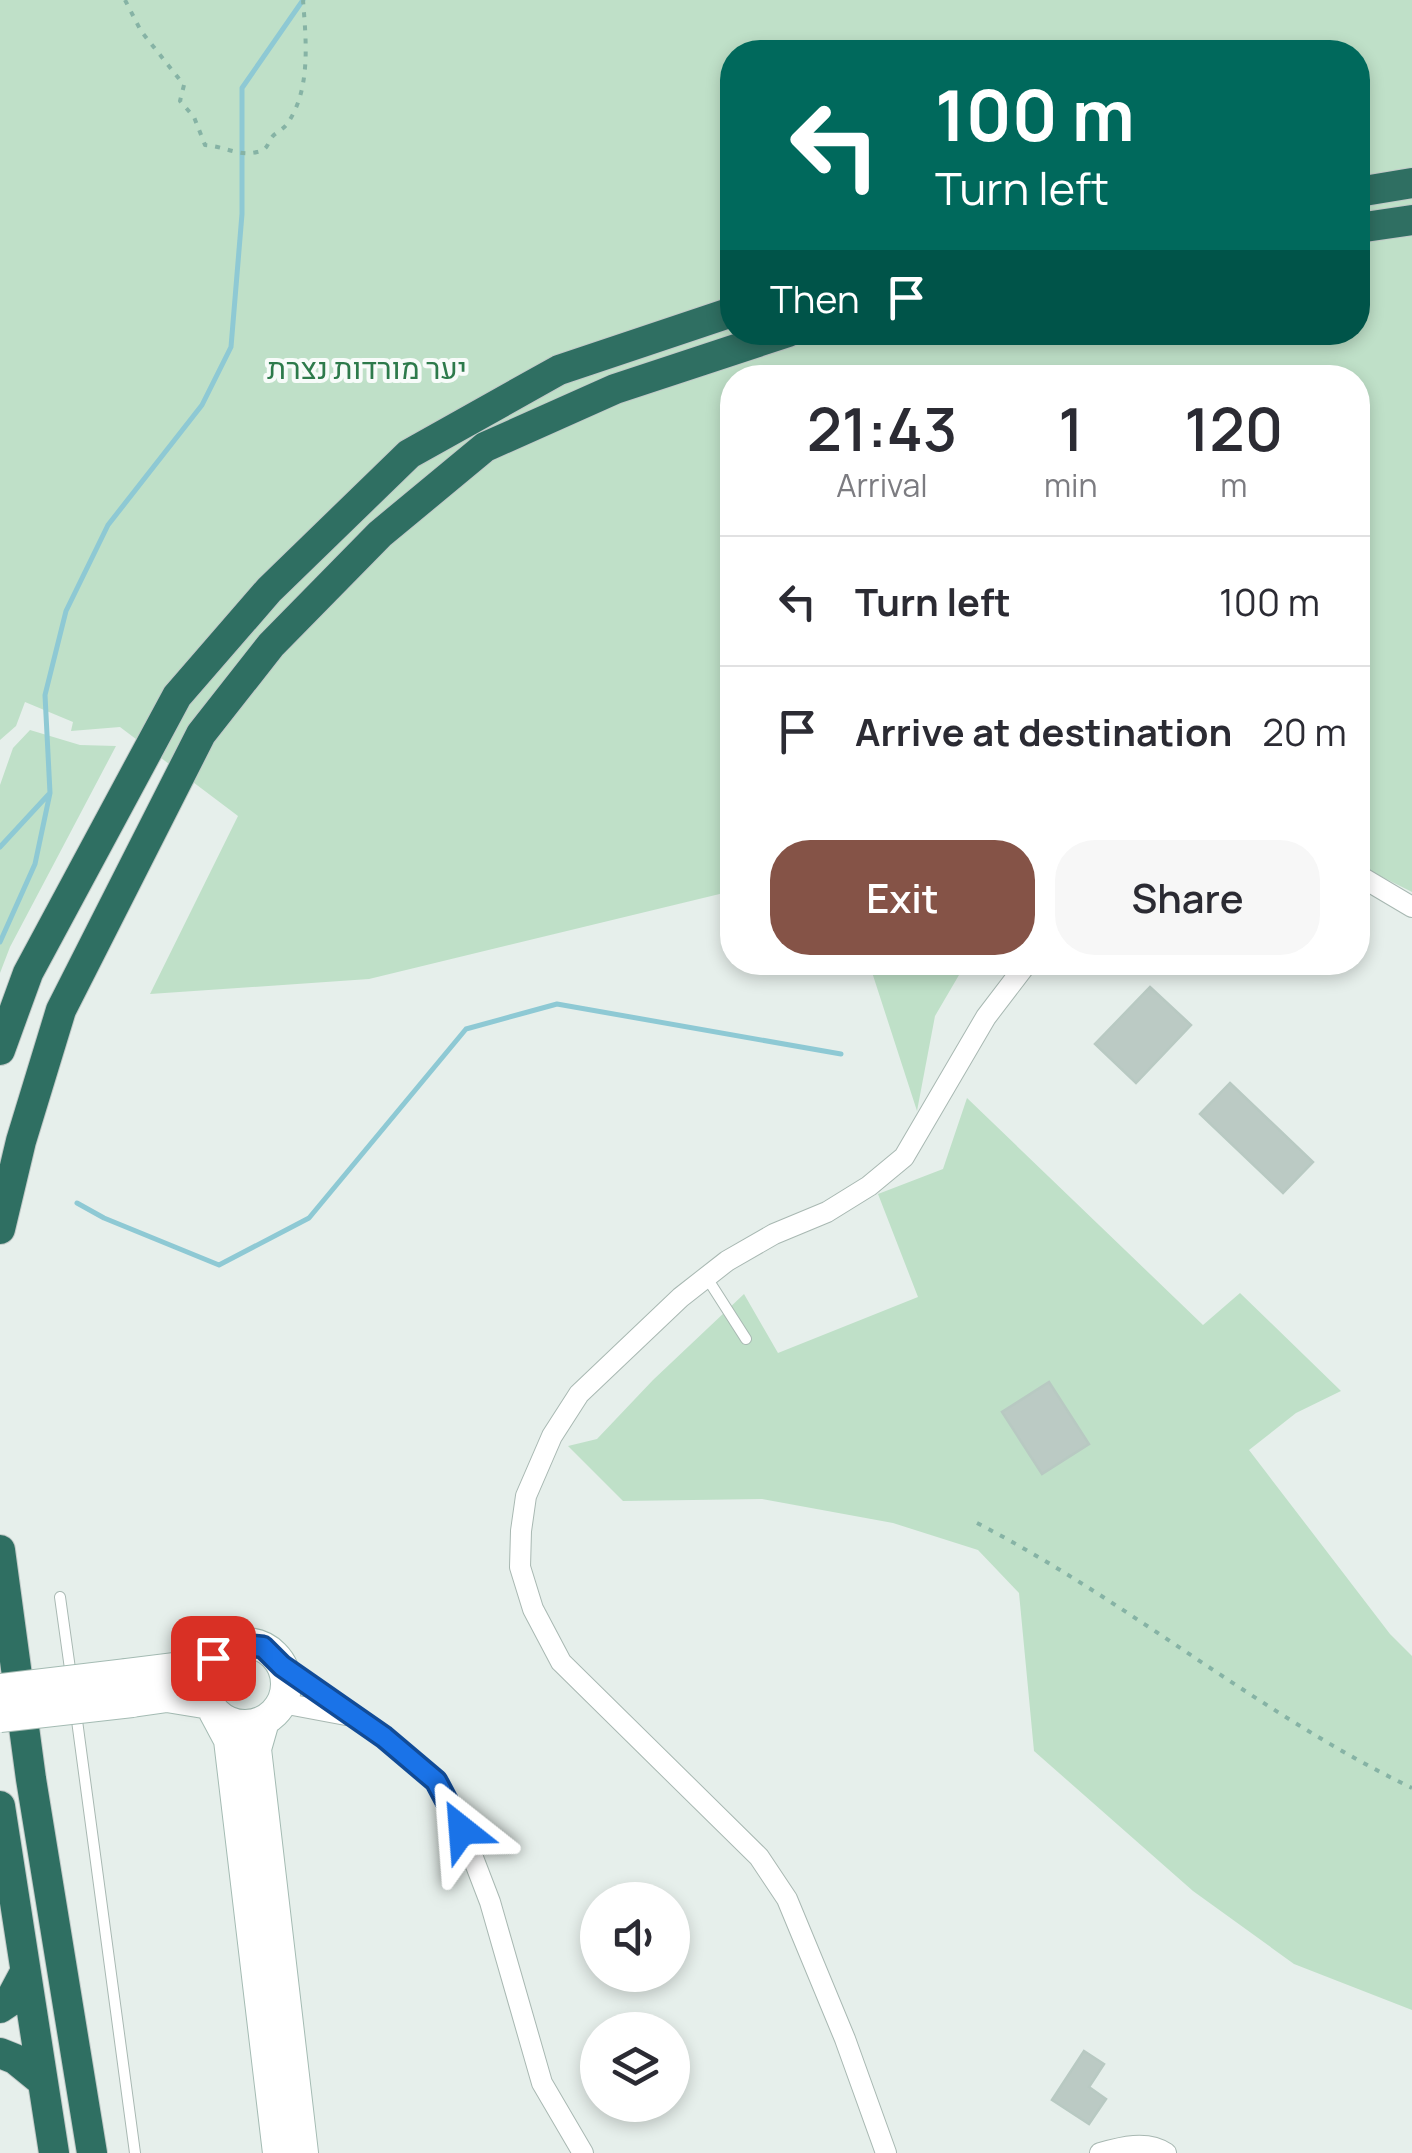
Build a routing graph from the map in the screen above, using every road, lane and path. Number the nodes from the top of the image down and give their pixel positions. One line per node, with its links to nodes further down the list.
1 (125, 0): 2 (path)
2 (303, 0)
3 (1412, 183): 4 (highway)
4 (1370, 190)
5 (1412, 220): 6 (highway)
6 (1370, 226)
7 (720, 316): 12 (highway)
8 (749, 345): 13 (highway)
9 (1370, 882): 10 (street)
10 (1412, 908)
11 (1018, 975): 14 (street)
12 (0, 1050)
13 (0, 1229)
14 (706, 1277): 15 (lane); 39 (street)
15 (746, 1339)
16 (978, 1522): 27 (path)
17 (0, 1550): 34 (highway)
18 (60, 1597): 35 (lane)
19 (213, 1658): 20 (street); 21 (street); 23 (street)
20 (282, 1666): 24 (street); 26 (street)
21 (129, 1688): 22 (street, bridge); 23 (street); 25 (street, bridge)
22 (0, 1689)
23 (211, 1707): 24 (street); 36 (street)
24 (273, 1712): 26 (street); 37 (street)
25 (0, 1717)
26 (358, 1718): 38 (street)
27 (1412, 1788)
28 (0, 1806): 29 (highway)
29 (25, 1972): 30 (highway); 32 (highway)
30 (0, 2008)
31 (0, 2053): 32 (highway)
32 (42, 2082): 33 (highway)
33 (54, 2153)
34 (92, 2153)
35 (135, 2153)
36 (278, 2153)
37 (304, 2153)
38 (583, 2153)
39 (886, 2153)
40 (1100, 2153): 41 (street)
41 (1166, 2153)

